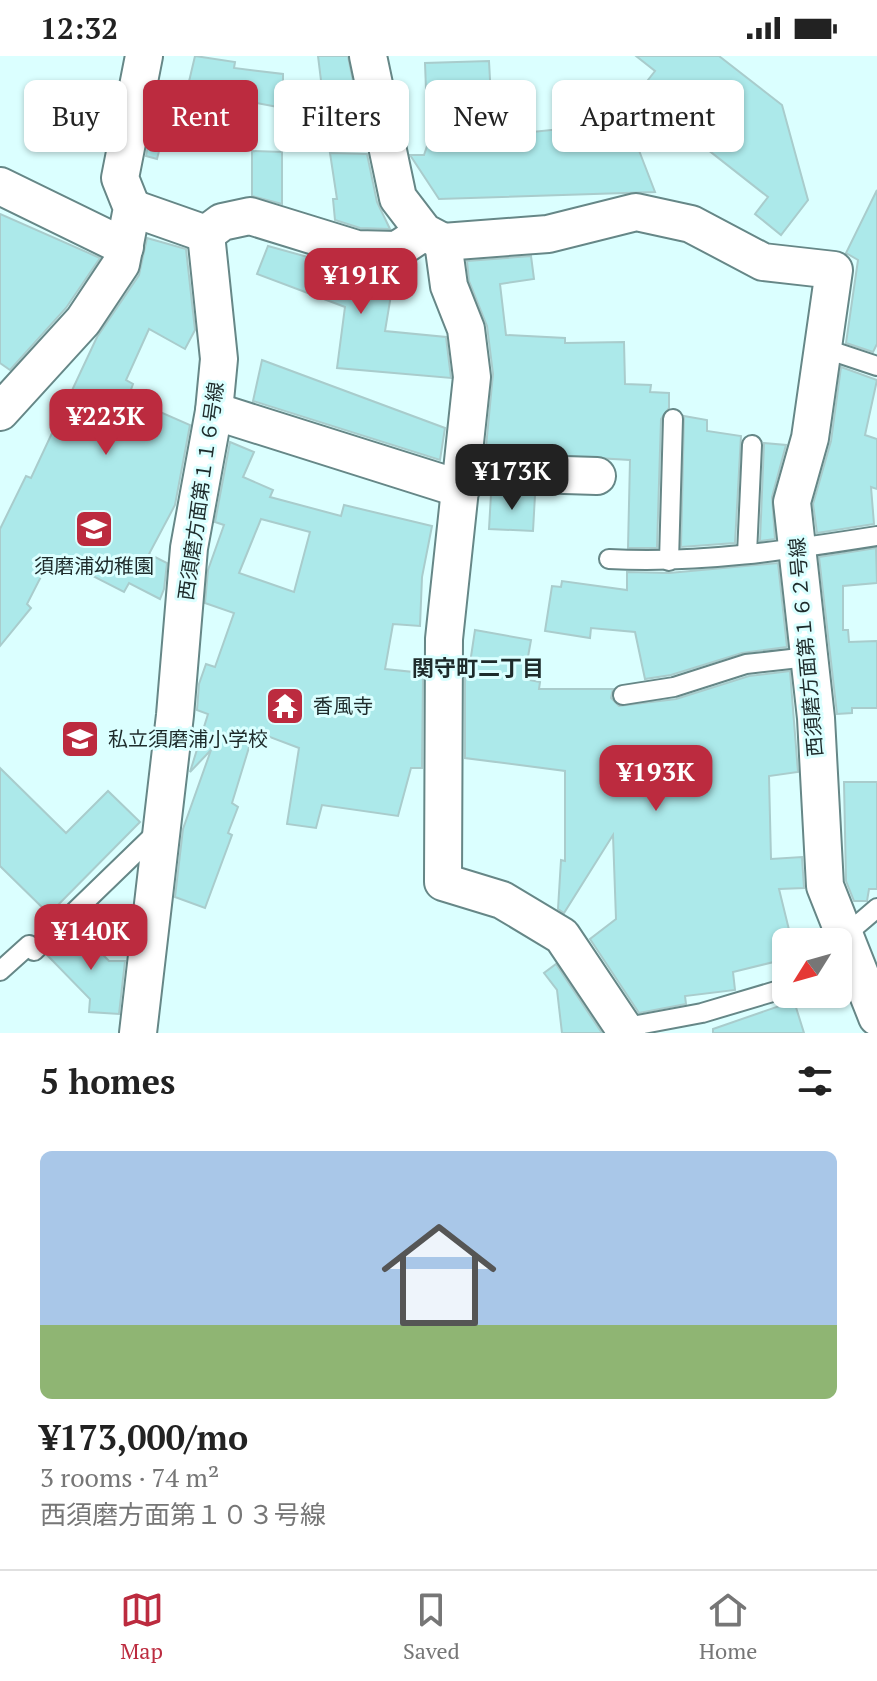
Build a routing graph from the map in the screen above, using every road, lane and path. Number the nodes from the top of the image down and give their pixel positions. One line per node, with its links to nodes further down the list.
1 (144, 56): 4 (street)
2 (368, 56): 6 (street)
3 (0, 186): 7 (street)
4 (132, 208): 5 (street); 7 (street)
5 (206, 234): 6 (street); 10 (street, 西須磨方面第１１６号線)
6 (434, 237): 8 (street, 西須磨方面第１６２号線); 15 (street)
7 (125, 247): 11 (street)
8 (823, 348): 9 (lane); 17 (street, 西須磨方面第１６２号線)
9 (877, 366)
10 (214, 411): 15 (street); 23 (street, 西須磨方面第１１６号線)
11 (0, 412)
12 (673, 419): 20 (lane)
13 (752, 445): 18 (lane)
14 (597, 476): 15 (street)
15 (462, 480): 31 (street)
16 (877, 536): 17 (lane)
17 (797, 549): 18 (lane); 21 (street, 西須磨方面第１６２号線)
18 (747, 554): 20 (lane)
19 (609, 559): 20 (lane)
20 (669, 561)
21 (808, 657): 22 (lane); 25 (street, 西須磨方面第１６２号線)
22 (623, 695)
23 (162, 828): 28 (lane); 32 (street, 西須磨方面第１１６号線)
24 (877, 908): 26 (lane)
25 (838, 928)
26 (852, 932)
27 (852, 963): 30 (street, 西須磨方面第１６２号線)
28 (0, 971)
29 (772, 992): 31 (lane)
30 (877, 1017)
31 (627, 1030)
32 (138, 1033)

